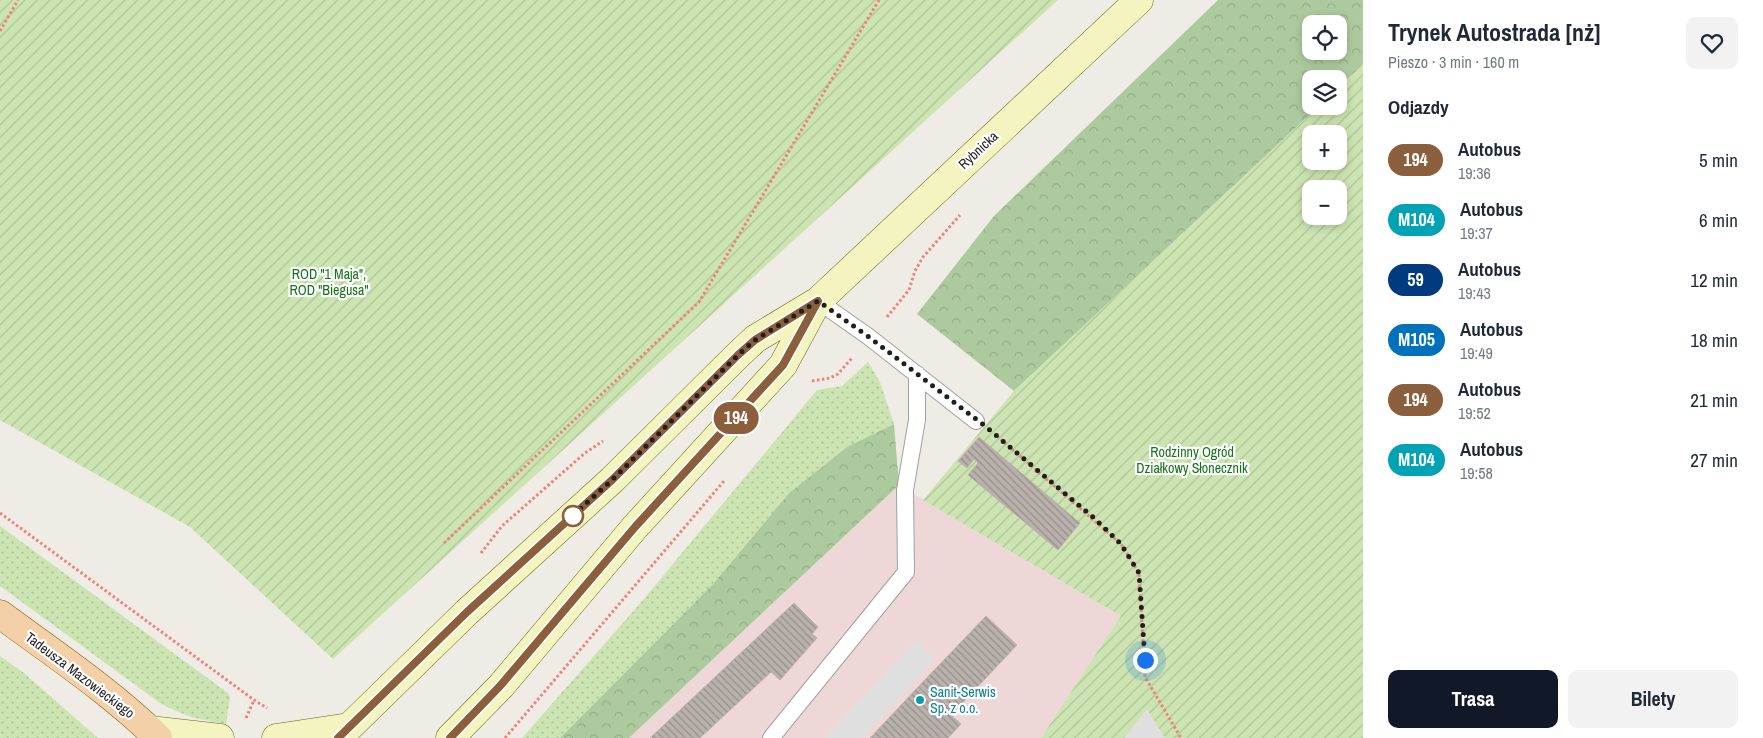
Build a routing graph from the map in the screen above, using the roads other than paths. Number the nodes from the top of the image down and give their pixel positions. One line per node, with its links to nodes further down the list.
1 (1139, 0): 2 (main road, Rybnicka)
2 (818, 301): 3 (lane); 6 (main road, Rybnicka); 10 (main road, Rybnicka)
3 (917, 374): 4 (lane); 11 (lane)
4 (976, 421)
5 (0, 614): 7 (main road, Tadeusza Mazowieckiego)
6 (343, 733): 9 (main road)
7 (154, 734): 8 (main road)
8 (220, 738)
9 (276, 738)
10 (450, 738)
11 (771, 738)

